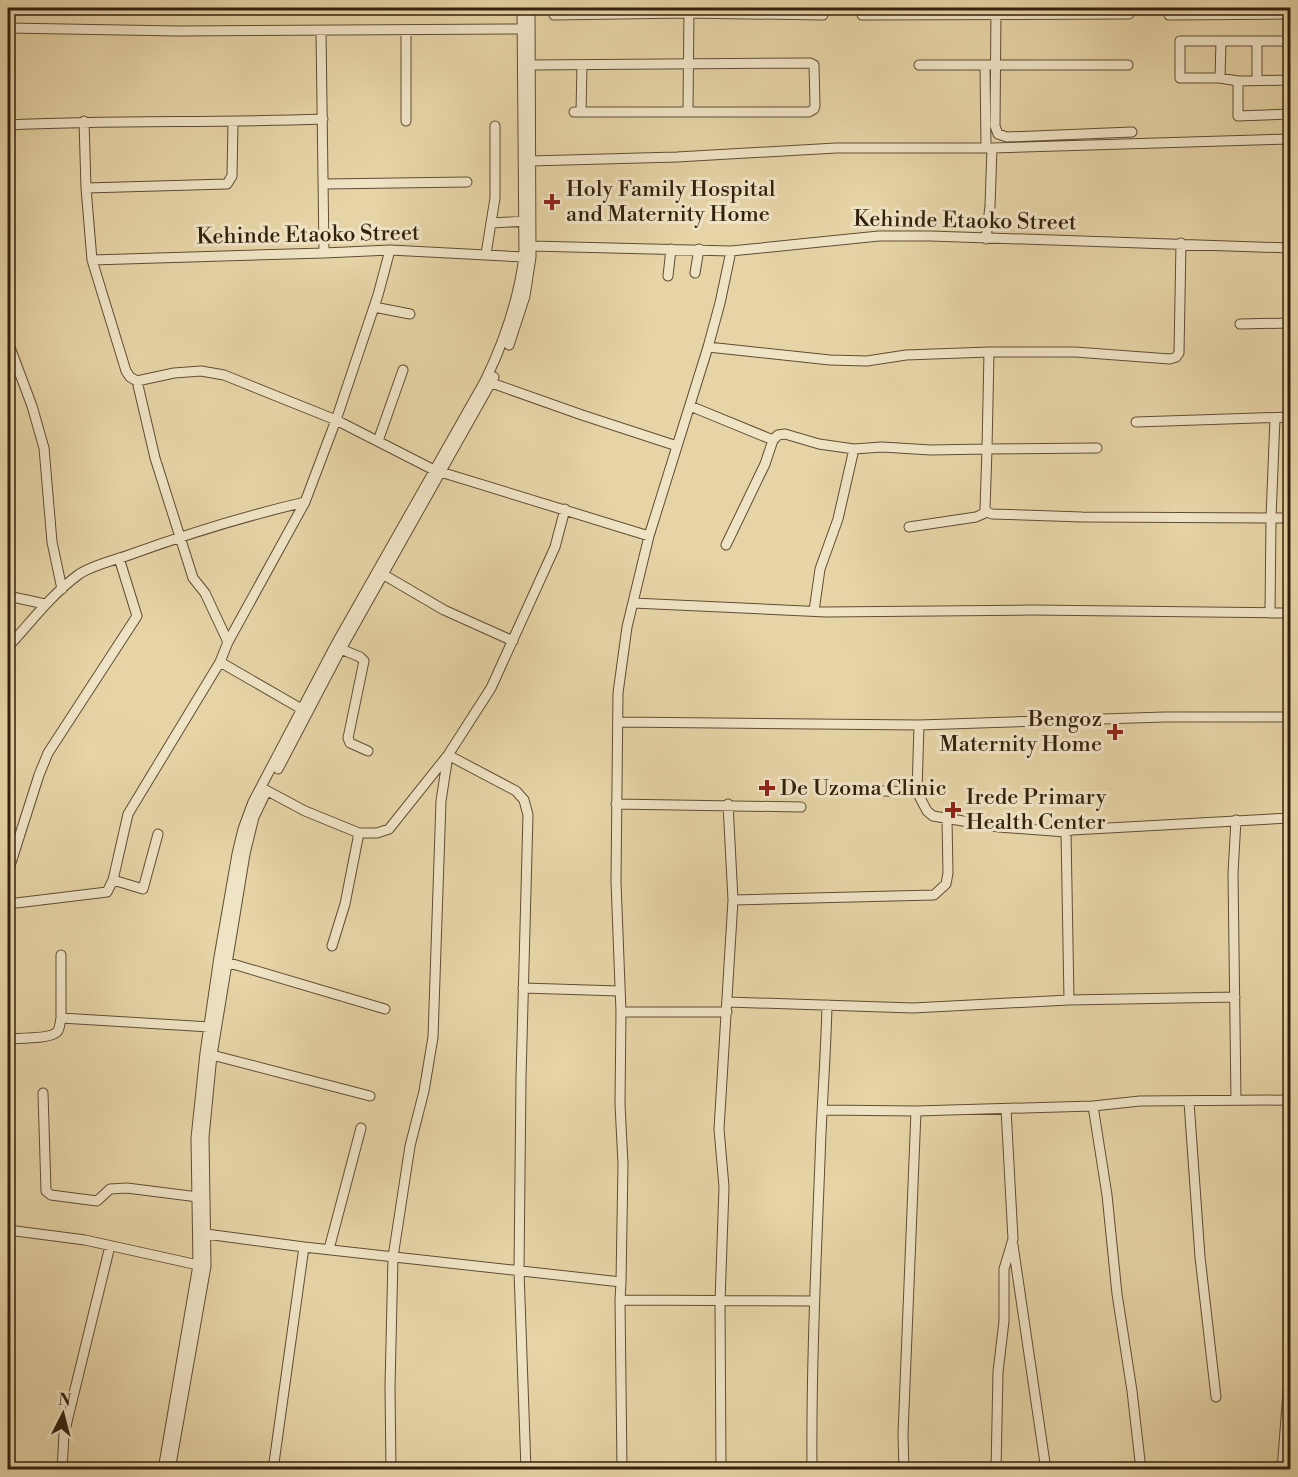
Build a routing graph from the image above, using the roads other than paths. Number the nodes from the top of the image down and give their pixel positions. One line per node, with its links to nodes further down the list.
1 (522, 8): 12 (street)
2 (530, 8): 12 (street)
3 (689, 10): 6 (street); 7 (street); 18 (street)
4 (996, 11): 8 (street); 9 (street); 24 (street)
5 (1290, 14): 10 (street)
6 (554, 15)
7 (823, 15)
8 (862, 15)
9 (1129, 15)
10 (1169, 15)
11 (8, 28): 14 (street)
12 (526, 29): 13 (street); 19 (street); 41 (street)
13 (406, 30): 14 (street); 33 (street)
14 (321, 31): 31 (street)
15 (1221, 41): 16 (street); 25 (street); 25 (street)
16 (1257, 41): 17 (street); 26 (street)
17 (1290, 41)
18 (689, 64): 20 (street); 29 (street); 29 (street)
19 (531, 65): 20 (street); 40 (street)
20 (582, 65): 29 (street)
21 (919, 65): 23 (street)
22 (1128, 65): 24 (street)
23 (985, 66): 24 (street); 39 (street)
24 (996, 66): 37 (street)
25 (1220, 78): 28 (street)
26 (1257, 80): 27 (street); 28 (street)
27 (1290, 80)
28 (1238, 81): 30 (street)
29 (688, 110)
30 (1290, 114)
31 (323, 119): 34 (street); 43 (street)
32 (84, 121): 34 (street); 35 (street); 44 (street)
33 (406, 121)
34 (233, 123): 44 (street)
35 (8, 124)
36 (495, 126): 46 (street)
37 (1132, 132)
38 (1290, 139): 39 (street)
39 (989, 148): 40 (street); 47 (street)
40 (531, 161): 41 (street)
41 (527, 176): 45 (street)
42 (467, 182): 43 (street)
43 (325, 184): 55 (street)
44 (86, 188): 58 (street)
45 (528, 221): 46 (street); 49 (street); 57 (street)
46 (491, 223): 56 (street)
47 (986, 239): 48 (street, Kehinde Etaoko Street); 54 (street, Kehinde Etaoko Street)
48 (1181, 243): 50 (street, Kehinde Etaoko Street); 67 (street)
49 (531, 246): 51 (street, Kehinde Etaoko Street); 70 (street)
50 (1290, 248)
51 (672, 249): 52 (street, Kehinde Etaoko Street); 60 (street)
52 (699, 249): 54 (street, Kehinde Etaoko Street); 59 (street)
53 (390, 250): 55 (street, Kehinde Etaoko Street); 56 (street, Kehinde Etaoko Street); 61 (street)
54 (731, 251): 66 (street)
55 (324, 253): 58 (street, Kehinde Etaoko Street)
56 (486, 254): 57 (street, Kehinde Etaoko Street)
57 (525, 257): 70 (street)
58 (92, 260): 69 (street)
59 (695, 273)
60 (668, 276)
61 (374, 307): 62 (street); 74 (street)
62 (410, 314)
63 (1290, 323): 64 (street)
64 (1240, 324)
65 (8, 342): 94 (street)
66 (708, 347): 67 (street); 71 (street)
67 (989, 352): 81 (street)
68 (403, 370): 76 (street)
69 (137, 381): 74 (street); 90 (street)
70 (488, 382): 78 (street); 82 (street)
71 (690, 406): 77 (street); 78 (street)
72 (1290, 417): 73 (street)
73 (1275, 418): 75 (street); 86 (street)
74 (336, 420): 76 (street); 83 (street)
75 (1136, 422)
76 (378, 441): 82 (street)
77 (773, 441): 80 (street); 91 (street)
78 (677, 446): 89 (street)
79 (1097, 448): 81 (street)
80 (854, 449): 81 (street); 98 (street)
81 (987, 449): 85 (street)
82 (438, 471): 84 (street); 93 (street)
83 (305, 502): 90 (street); 102 (street)
84 (565, 509): 89 (street); 101 (street)
85 (987, 512): 86 (street); 88 (street)
86 (1271, 518): 87 (street); 99 (street)
87 (1290, 518)
88 (909, 527)
89 (650, 536): 96 (street)
90 (179, 537): 92 (street); 102 (street)
91 (726, 545)
92 (119, 558): 94 (street); 124 (street)
93 (380, 573): 101 (street); 104 (street)
94 (62, 589): 97 (street)
95 (8, 596): 97 (street)
96 (633, 603): 98 (street); 108 (street)
97 (45, 604): 103 (street)
98 (814, 611): 99 (street)
99 (1270, 613): 100 (street)
100 (1290, 613)
101 (513, 641): 111 (street)
102 (228, 642): 105 (street)
103 (8, 647)
104 (338, 648): 106 (street); 110 (street)
105 (220, 662): 106 (street); 125 (street)
106 (304, 711): 112 (street)
107 (1290, 717): 109 (street)
108 (618, 722): 109 (street); 115 (street)
109 (920, 725): 114 (street)
110 (368, 751)
111 (448, 755): 122 (street); 131 (street); 160 (street)
112 (264, 789): 122 (street); 130 (street); 140 (street)
113 (852, 789): 114 (street)
114 (917, 792): 119 (street)
115 (616, 804): 116 (street); 132 (street)
116 (728, 804): 117 (street); 126 (street)
117 (801, 807)
118 (1290, 818): 120 (street)
119 (948, 820): 121 (street); 126 (street)
120 (1236, 820): 121 (street); 133 (street)
121 (1066, 832): 134 (street)
122 (359, 833): 128 (street)
123 (159, 834): 125 (street)
124 (8, 872)
125 (113, 880): 127 (street)
126 (733, 900): 136 (street)
127 (8, 904)
128 (332, 946)
129 (61, 955): 139 (street)
130 (226, 962): 137 (street); 142 (street)
131 (523, 988): 132 (street); 162 (street)
132 (619, 991): 138 (street)
133 (1235, 997): 134 (street); 145 (street)
134 (1069, 1000): 135 (street)
135 (827, 1005): 136 (street); 150 (street)
136 (728, 1007): 138 (street); 166 (street)
137 (386, 1009)
138 (621, 1012): 163 (street)
139 (61, 1018): 140 (street); 141 (street)
140 (210, 1027): 153 (street)
141 (8, 1039)
142 (212, 1055): 144 (street); 155 (street)
143 (43, 1093): 153 (street)
144 (370, 1096)
145 (1236, 1099): 146 (street); 147 (street)
146 (1290, 1100)
147 (1189, 1102): 148 (street); 168 (street)
148 (1094, 1106): 149 (street); 181 (street)
149 (1006, 1109): 151 (street); 156 (street)
150 (823, 1110): 151 (street); 165 (street)
151 (916, 1112): 178 (street)
152 (361, 1128): 159 (street)
153 (198, 1197): 161 (street)
154 (8, 1230): 157 (street)
155 (206, 1234): 158 (street); 171 (street)
156 (1013, 1239): 179 (street); 180 (street)
157 (110, 1246): 161 (street); 169 (street)
158 (304, 1247): 159 (street); 172 (street)
159 (329, 1249): 160 (street)
160 (393, 1257): 162 (street); 173 (street)
161 (198, 1264): 170 (street)
162 (519, 1271): 163 (street); 174 (street)
163 (621, 1282): 164 (street)
164 (620, 1300): 166 (street); 175 (street)
165 (814, 1301): 166 (street); 177 (street)
166 (720, 1302): 176 (street)
167 (1290, 1366): 182 (street)
168 (1216, 1397)
169 (62, 1470)
170 (163, 1470)
171 (170, 1470)
172 (273, 1470)
173 (391, 1470)
174 (526, 1470)
175 (622, 1470)
176 (721, 1470)
177 (812, 1470)
178 (904, 1470)
179 (996, 1470)
180 (1046, 1470)
181 (1141, 1470)
182 (1281, 1470)

